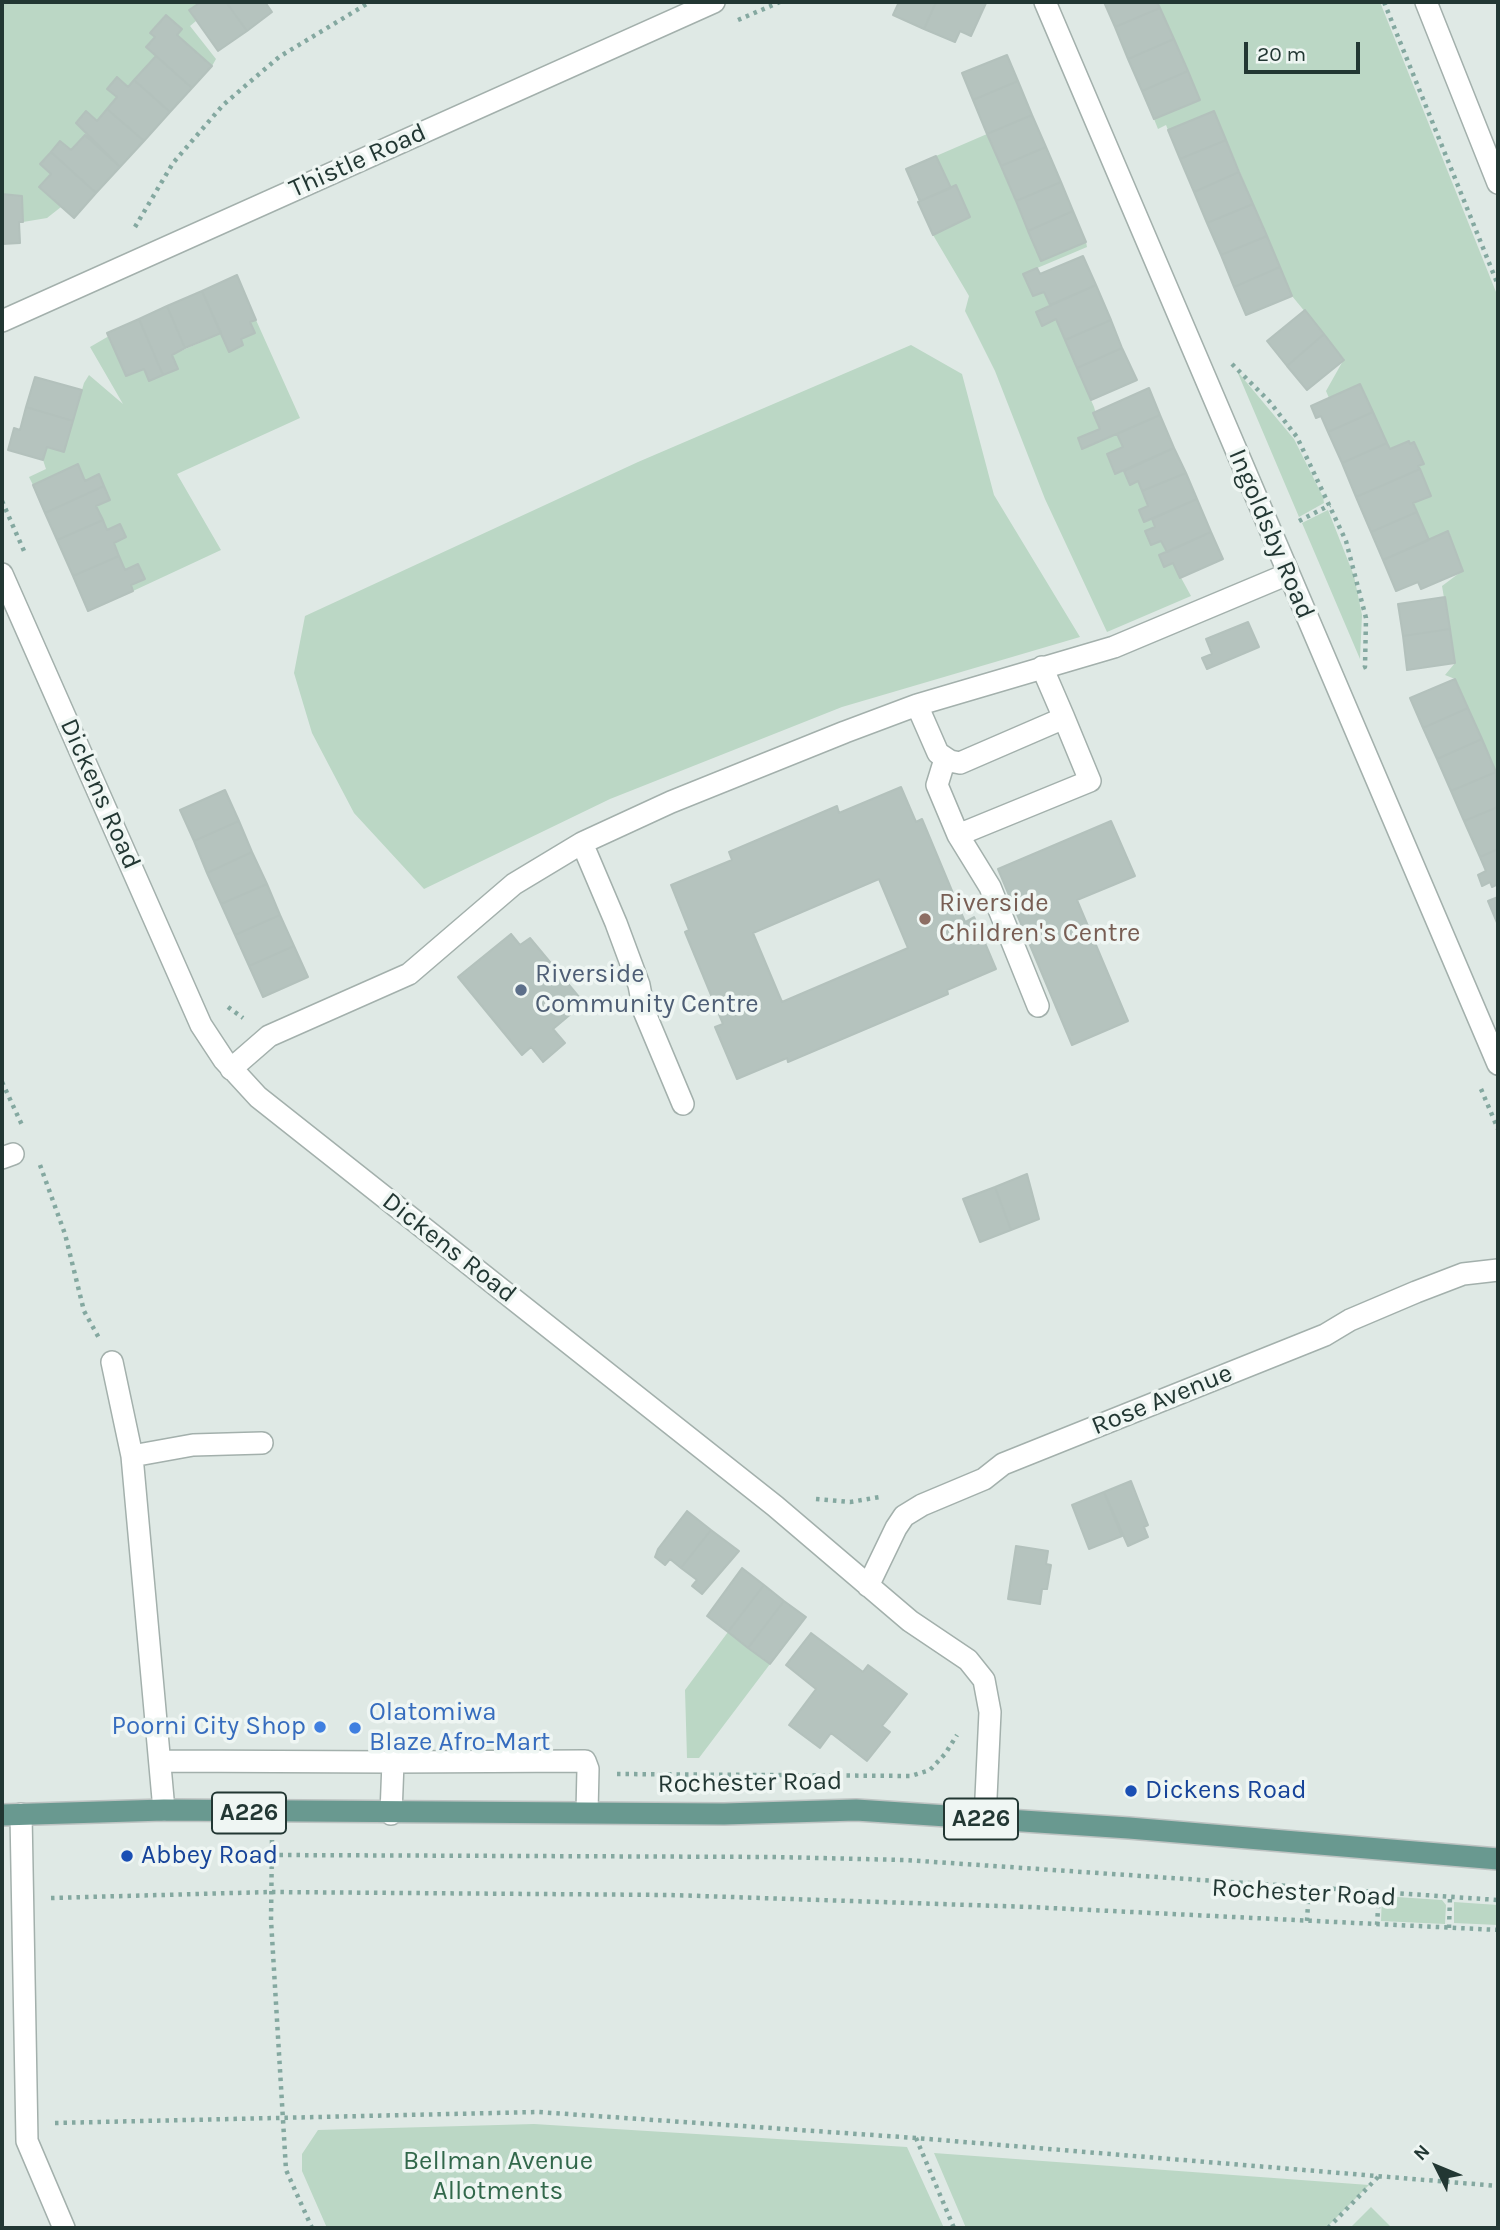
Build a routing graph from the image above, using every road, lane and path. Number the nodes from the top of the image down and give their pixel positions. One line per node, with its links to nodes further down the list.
1 (370, 2): 7 (path)
2 (714, 2): 9 (street, Thistle Road)
3 (1045, 2): 16 (street, Ingoldsby Road)
4 (1384, 2): 8 (path)
5 (1434, 5): 6 (street)
6 (1498, 183)
7 (130, 230)
8 (1498, 285)
9 (2, 321)
10 (1228, 366): 12 (path)
11 (2, 501): 14 (path)
12 (1330, 505): 13 (path); 18 (path)
13 (1295, 523)
14 (24, 552)
15 (2, 574): 28 (street, Dickens Road)
16 (1288, 575): 17 (street); 27 (street, Ingoldsby Road)
17 (1042, 667): 19 (street); 20 (street)
18 (1359, 670)
19 (918, 705): 21 (street); 23 (street)
20 (1064, 718): 21 (street); 22 (street)
21 (945, 759): 22 (street)
22 (958, 835): 25 (street)
23 (582, 843): 26 (street); 30 (street)
24 (224, 1000): 26 (path)
25 (1038, 1006)
26 (269, 1036): 28 (street)
27 (1498, 1065)
28 (230, 1069): 39 (street, Dickens Road)
29 (2, 1082): 31 (path)
30 (683, 1104)
31 (25, 1132)
32 (37, 1157): 34 (path)
33 (1498, 1270): 39 (street, Rose Avenue)
34 (112, 1362): 36 (street)
35 (262, 1443): 36 (street)
36 (132, 1457): 40 (street)
37 (807, 1494): 38 (path)
38 (883, 1496)
39 (868, 1586): 47 (street, Dickens Road)
40 (161, 1761): 41 (street); 42 (street)
41 (393, 1762): 43 (street); 46 (street)
42 (164, 1810): 44 (main road, Rochester Road / A226); 45 (main road, Rochester Road / A226)
43 (587, 1812): 46 (main road, Rochester Road / A226); 47 (main road, Rochester Road / A226)
44 (272, 1813): 46 (main road, Rochester Road / A226); 48 (path)
45 (11, 1814): 61 (street)
46 (391, 1814)
47 (985, 1819): 49 (main road, Rochester Road / A226)
48 (271, 1855): 50 (path); 51 (path)
49 (1498, 1859)
50 (1309, 1887): 52 (path); 56 (path)
51 (270, 1892): 54 (path, Rochester Road); 56 (path, Rochester Road); 60 (path)
52 (1378, 1892): 53 (path); 57 (path)
53 (1450, 1897): 55 (path); 58 (path)
54 (57, 1898)
55 (1498, 1899)
56 (1307, 1921): 57 (path, Rochester Road)
57 (1377, 1925): 58 (path, Rochester Road)
58 (1449, 1928): 59 (path, Rochester Road)
59 (1498, 1930)
60 (285, 2117): 61 (path); 62 (path); 66 (path)
61 (26, 2125): 65 (street)
62 (916, 2138): 63 (path); 67 (path)
63 (1379, 2176): 64 (path); 68 (path)
64 (1498, 2186)
65 (64, 2228)
66 (312, 2228)
67 (954, 2228)
68 (1328, 2228)

